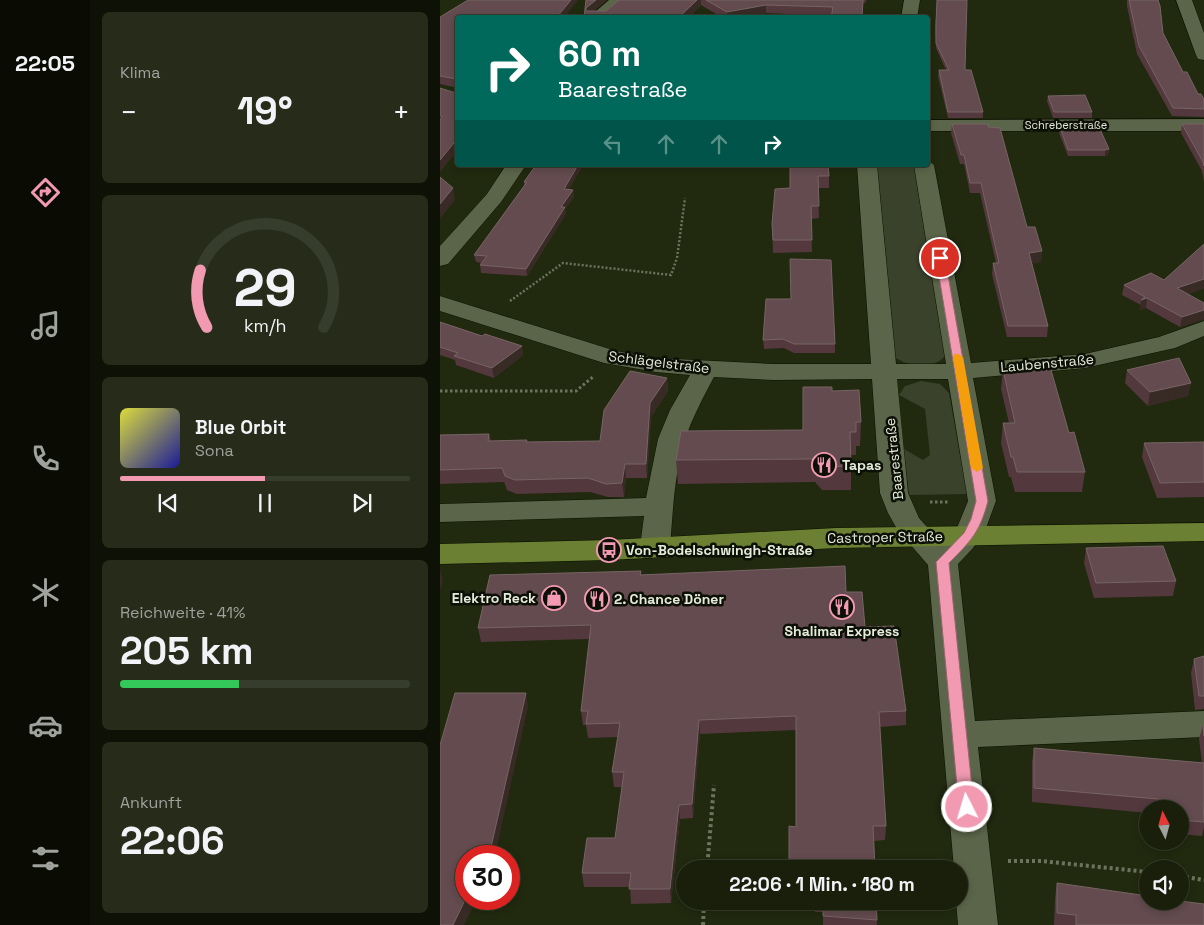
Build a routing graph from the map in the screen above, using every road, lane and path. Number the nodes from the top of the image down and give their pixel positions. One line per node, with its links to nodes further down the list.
1 (619, 0): 4 (street)
2 (912, 0): 5 (street)
3 (1184, 0): 6 (street)
4 (599, 15)
5 (910, 15)
6 (1204, 55)
7 (1204, 124): 8 (street, Schreberstraße)
8 (930, 126)
9 (515, 167): 13 (street)
10 (867, 167): 20 (street, Baarestraße)
11 (924, 167): 19 (street)
12 (684, 198): 15 (path)
13 (440, 259)
14 (440, 303): 15 (street, Schlägelstraße)
15 (485, 319): 17 (street, Schlägelstraße)
16 (1204, 328): 19 (street, Laubenstraße)
17 (613, 358): 18 (street, Schlägelstraße); 21 (path)
18 (705, 369): 20 (street, Schlägelstraße); 24 (street)
19 (961, 371): 20 (street, Laubenstraße); 22 (street)
20 (886, 372): 23 (street, Baarestraße)
21 (440, 391)
22 (982, 501): 23 (path); 27 (street)
23 (897, 503): 28 (street, Baarestraße)
24 (660, 507): 25 (street); 29 (street)
25 (440, 513)
26 (1204, 532): 27 (main road, Castroper Straße)
27 (969, 535): 28 (main road, Castroper Straße); 31 (street)
28 (916, 536): 29 (main road, Castroper Straße); 31 (street, Baarestraße)
29 (655, 547): 30 (main road, Castroper Straße)
30 (440, 554)
31 (943, 562): 33 (street)
32 (1204, 724): 33 (street)
33 (960, 735): 36 (street)
34 (714, 784): 35 (path)
35 (708, 860)
36 (972, 862): 37 (path); 42 (street)
37 (1139, 871)
38 (1189, 878): 39 (path)
39 (1204, 880)
40 (704, 910): 41 (path)
41 (703, 925)
42 (978, 925)

